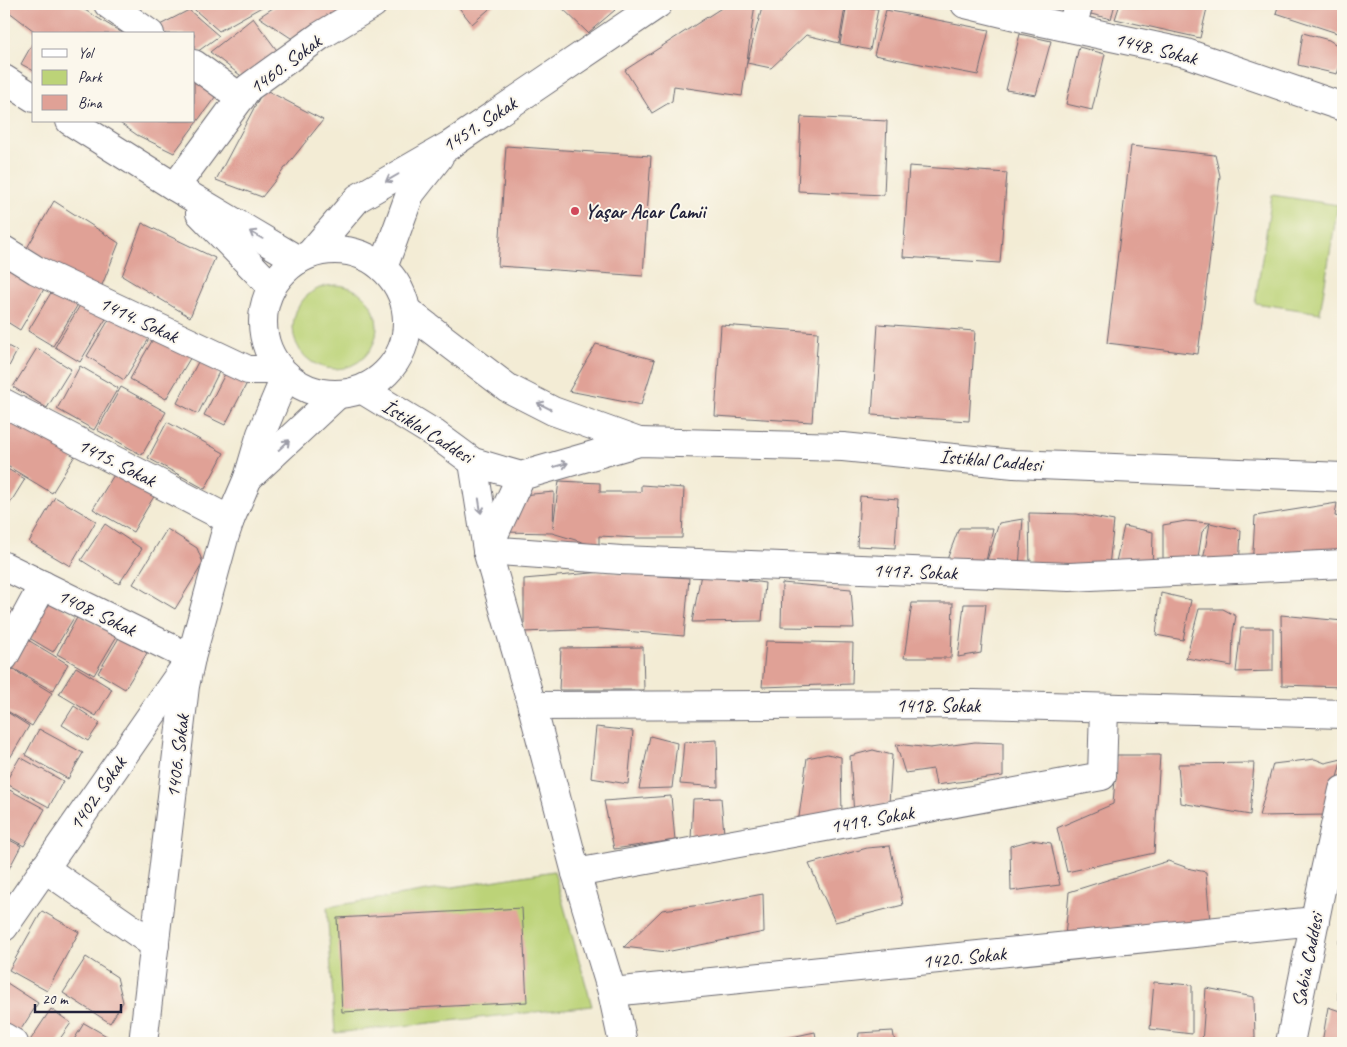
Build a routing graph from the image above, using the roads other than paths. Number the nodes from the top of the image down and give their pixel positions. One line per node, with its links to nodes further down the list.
1 (373, 4): 10 (street, 1460. Sokak)
2 (658, 4): 13 (street, 1451. Sokak)
3 (965, 4): 5 (street, 1448. Sokak)
4 (117, 6): 6 (street)
5 (1075, 16): 11 (street, 1448. Sokak)
6 (148, 32)
7 (195, 65): 10 (street)
8 (4, 79): 9 (street)
9 (32, 97)
10 (241, 98): 14 (street, 1460. Sokak)
11 (1343, 107)
12 (72, 122): 14 (street)
13 (450, 145): 16 (street, 1451. Sokak, one-way to 16); 17 (street)
14 (175, 187): 16 (street, one-way to 14); 18 (street)
15 (4, 250): 20 (street, 1414. Sokak)
16 (304, 257): 17 (street); 18 (street)
17 (383, 268): 19 (street)
18 (271, 286): 20 (street)
19 (407, 311): 21 (street); 23 (street, İstiklal Caddesi, one-way to 19)
20 (282, 372): 21 (street); 26 (street, 1406. Sokak)
21 (350, 393): 24 (street, İstiklal Caddesi); 26 (street, 1406. Sokak, one-way to 21)
22 (4, 403): 28 (street, 1415. Sokak)
23 (639, 442): 25 (street, İstiklal Caddesi, one-way to 23); 27 (street, İstiklal Caddesi)
24 (473, 462): 25 (street, İstiklal Caddesi); 29 (street, one-way to 29)
25 (520, 476): 29 (street)
26 (248, 478): 28 (street, 1406. Sokak)
27 (1343, 478)
28 (230, 520): 34 (street, 1406. Sokak)
29 (487, 550): 30 (street, 1417. Sokak); 35 (street)
30 (1343, 564)
31 (4, 566): 32 (street, 1408. Sokak)
32 (43, 585): 33 (street); 34 (street, 1408. Sokak)
33 (4, 657)
34 (191, 658): 39 (street, 1402. Sokak); 44 (street, 1406. Sokak)
35 (532, 706): 36 (street, 1418. Sokak); 40 (street)
36 (1104, 708): 37 (street, 1418. Sokak); 40 (street, 1419. Sokak)
37 (1343, 714)
38 (1343, 790): 41 (street, Sabia Caddesi)
39 (44, 868): 43 (street, 1402. Sokak); 44 (street)
40 (576, 874): 45 (street)
41 (1333, 882): 42 (street, Sabia Caddesi)
42 (1315, 921): 45 (street, 1420. Sokak); 48 (street, Sabia Caddesi)
43 (4, 927)
44 (155, 945): 46 (street, 1406. Sokak)
45 (612, 992): 52 (street)
46 (147, 1007): 50 (street); 51 (street, 1406. Sokak)
47 (4, 1037): 49 (street)
48 (1295, 1042)
49 (14, 1043)
50 (123, 1043)
51 (143, 1043)
52 (623, 1043)

